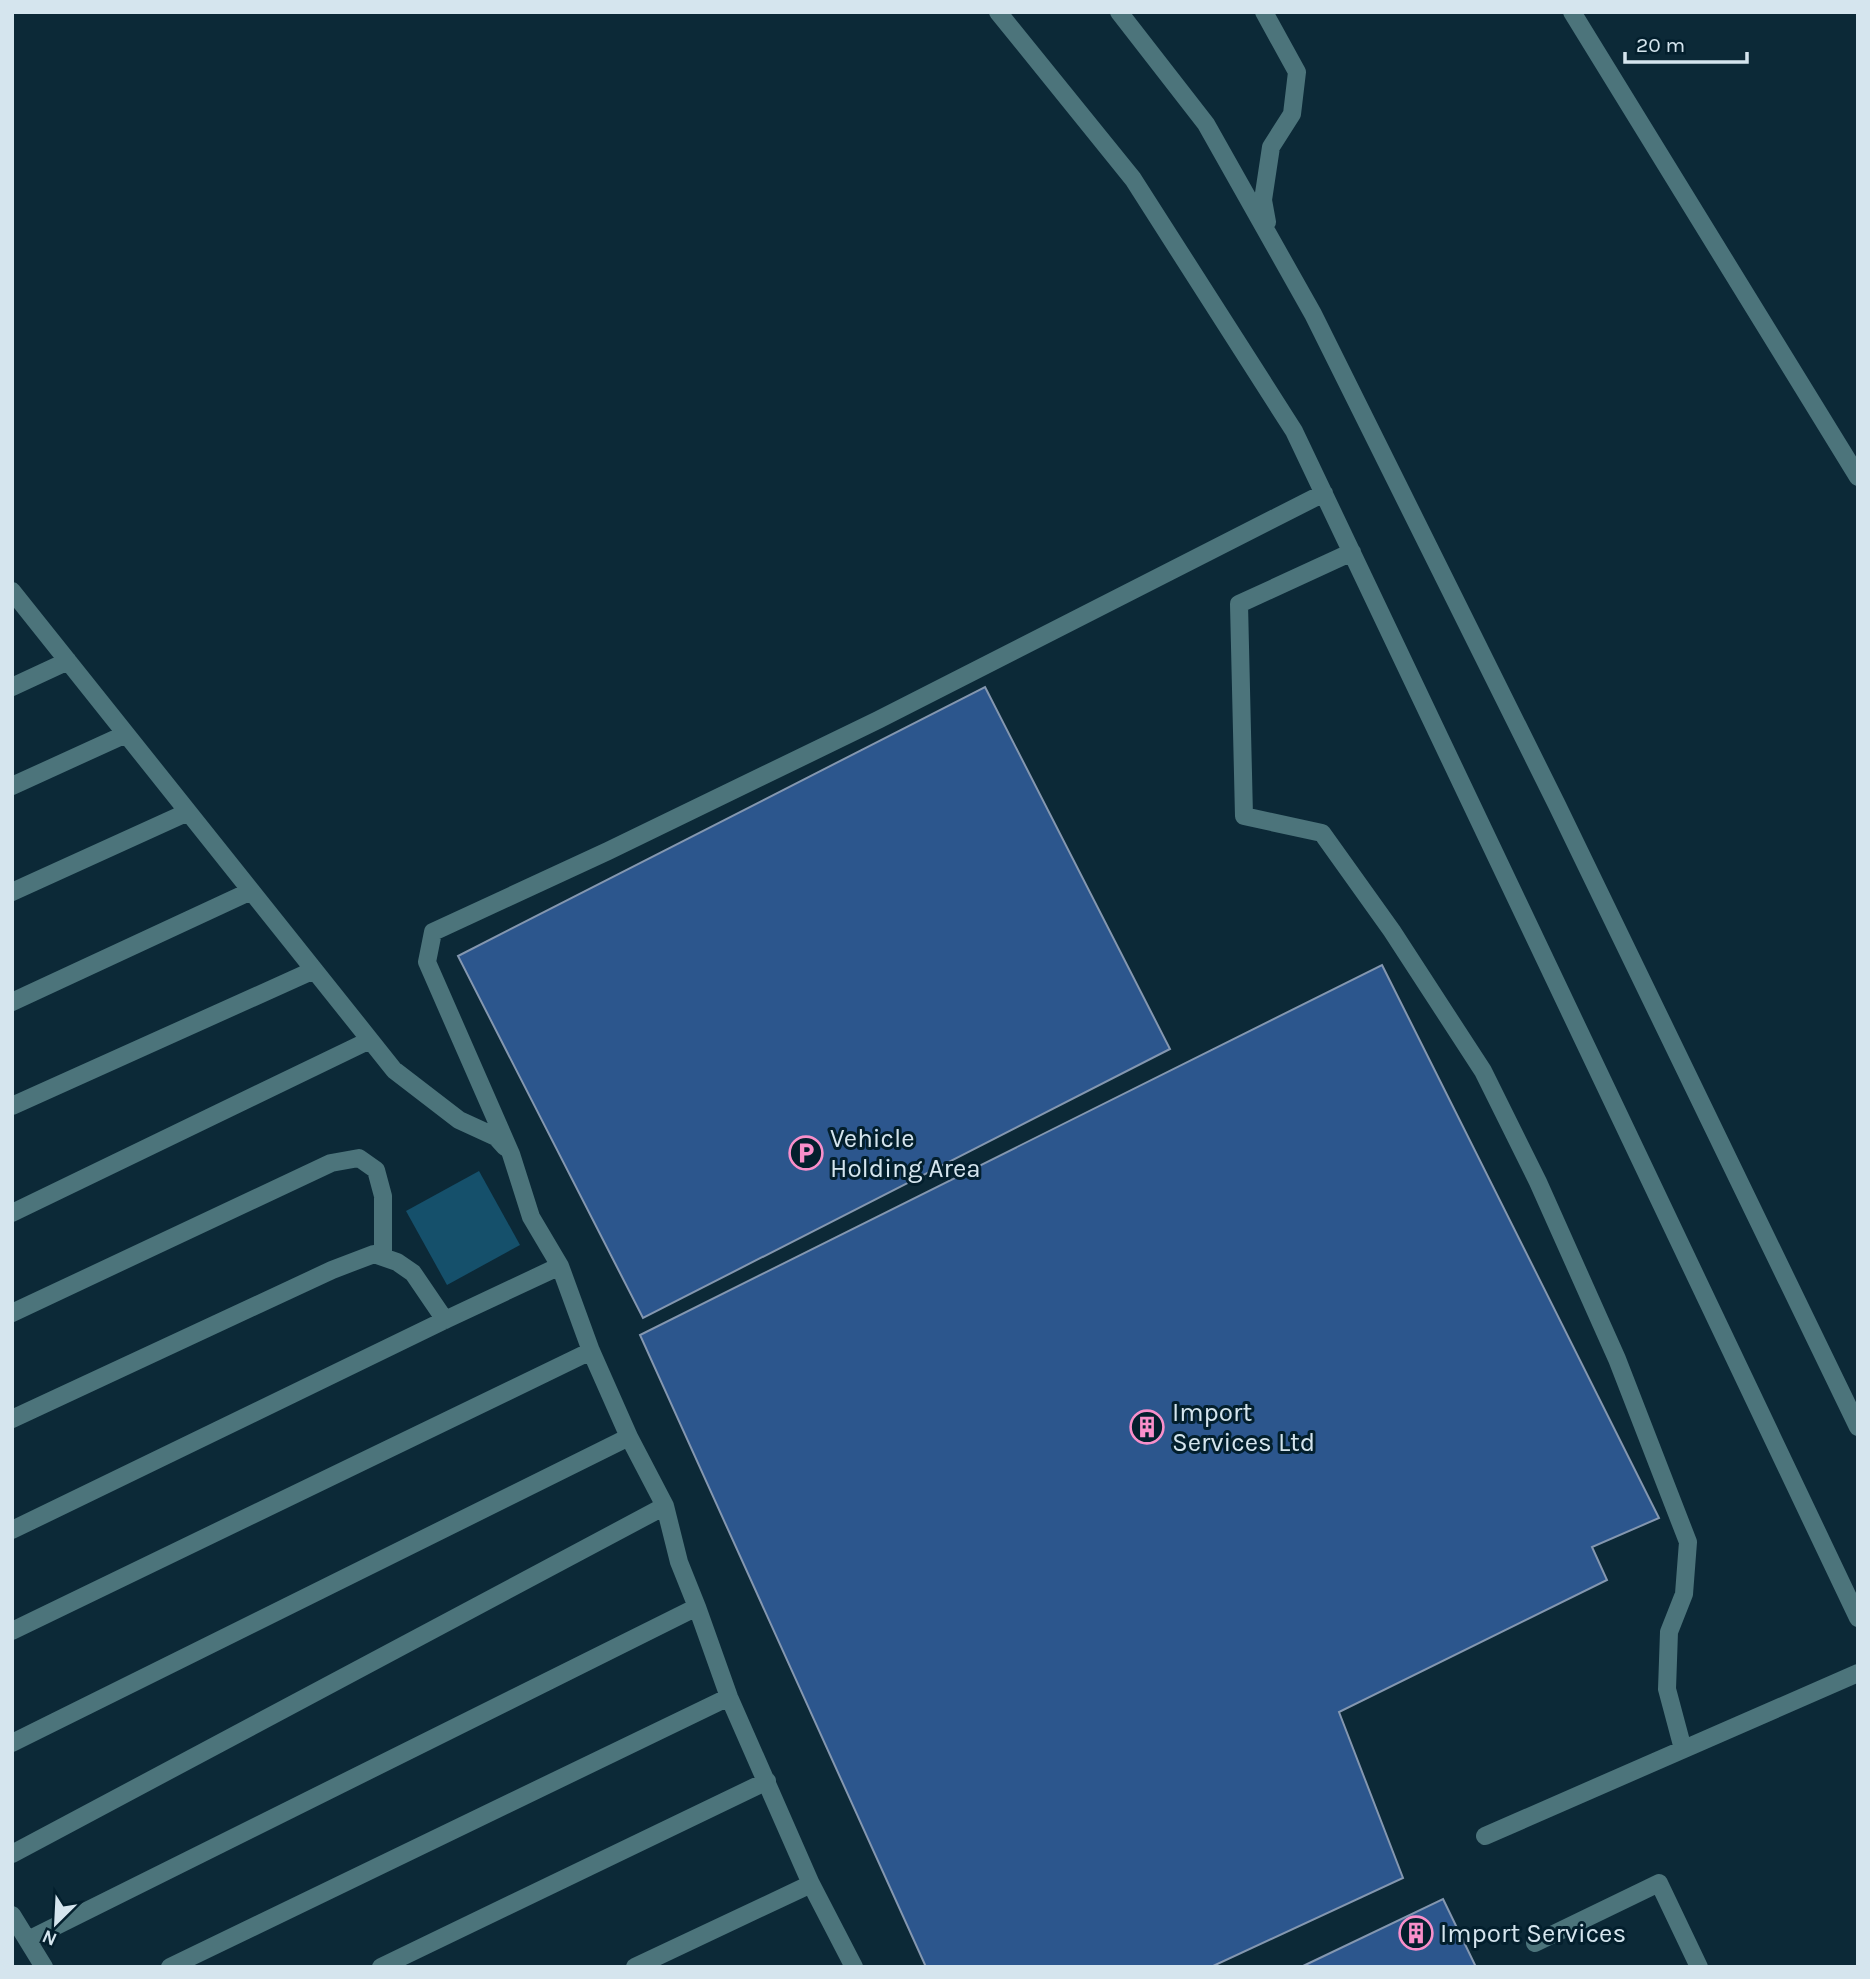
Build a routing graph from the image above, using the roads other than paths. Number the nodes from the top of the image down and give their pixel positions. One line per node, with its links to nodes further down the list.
1 (998, 12): 7 (street)
2 (1119, 12): 5 (street)
3 (1264, 12): 5 (street)
4 (1572, 12): 6 (street)
5 (1271, 239): 29 (street)
6 (1858, 477)
7 (1324, 493): 8 (street); 21 (street)
8 (1352, 552): 34 (street); 39 (street)
9 (12, 591): 10 (street)
10 (68, 661): 11 (street); 12 (street)
11 (12, 687)
12 (126, 734): 13 (street); 14 (street)
13 (12, 786)
14 (188, 812): 15 (street); 16 (street)
15 (251, 891): 17 (street); 18 (street)
16 (12, 892)
17 (314, 970): 19 (street); 20 (street)
18 (12, 1002)
19 (370, 1040): 21 (street); 22 (street)
20 (12, 1106)
21 (511, 1154): 24 (street)
22 (12, 1213)
23 (383, 1257): 25 (street); 26 (street); 28 (street)
24 (560, 1266): 26 (street); 27 (street)
25 (12, 1313)
26 (444, 1320): 32 (street)
27 (591, 1351): 30 (street); 35 (street)
28 (12, 1419)
29 (1858, 1427)
30 (629, 1437): 31 (street); 38 (street)
31 (665, 1506): 33 (street); 42 (street)
32 (12, 1530)
33 (697, 1607): 37 (street); 45 (street)
34 (1858, 1618)
35 (12, 1631)
36 (1858, 1672): 39 (street)
37 (729, 1697): 40 (street); 48 (street)
38 (12, 1743)
39 (1683, 1749): 41 (street)
40 (767, 1781): 43 (street); 49 (street)
41 (1485, 1836)
42 (12, 1854)
43 (811, 1884): 50 (street); 51 (street)
44 (12, 1915): 45 (street)
45 (28, 1940): 47 (street)
46 (1535, 1942): 52 (street)
47 (44, 1967)
48 (170, 1967)
49 (382, 1967)
50 (635, 1967)
51 (853, 1967)
52 (1699, 1967)

